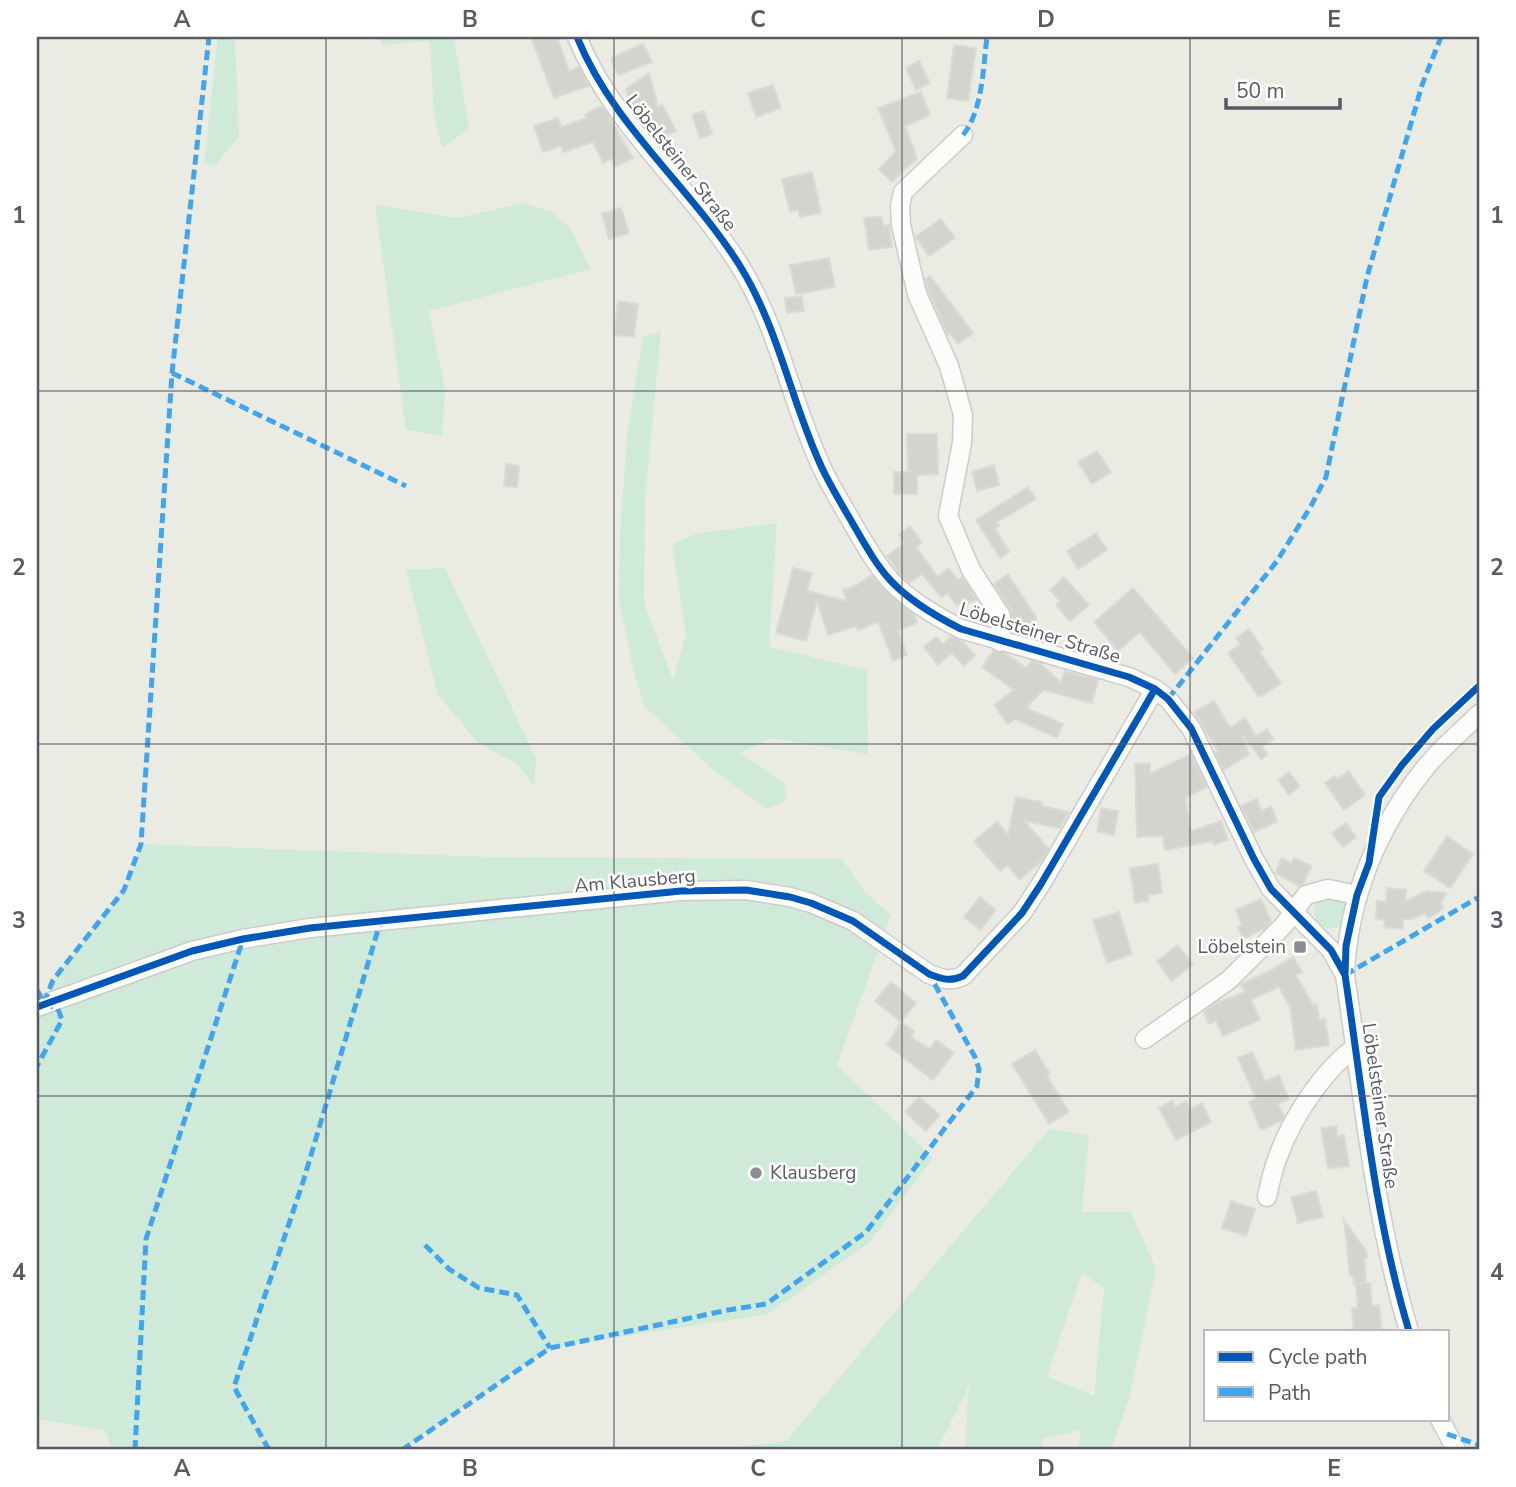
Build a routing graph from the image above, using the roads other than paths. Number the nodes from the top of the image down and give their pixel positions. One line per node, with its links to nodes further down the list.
1 (577, 37): 3 (street, Löbelsteiner Straße)
2 (963, 135): 3 (street)
3 (1000, 642): 4 (street, Löbelsteiner Straße)
4 (1155, 690): 7 (street, Löbelsteiner Straße); 9 (street, Am Klausberg)
5 (1479, 714): 6 (street)
6 (1357, 895): 7 (street); 8 (street)
7 (1293, 912): 8 (street, Löbelsteiner Straße); 10 (street)
8 (1345, 975): 11 (street, Löbelsteiner Straße)
9 (37, 1007)
10 (1145, 1039)
11 (1356, 1047): 12 (street, Löbelsteiner Straße); 13 (street, Löbelsteiner Straße)
12 (1266, 1197)
13 (1409, 1330)
14 (1441, 1420): 15 (street)
15 (1456, 1450)

